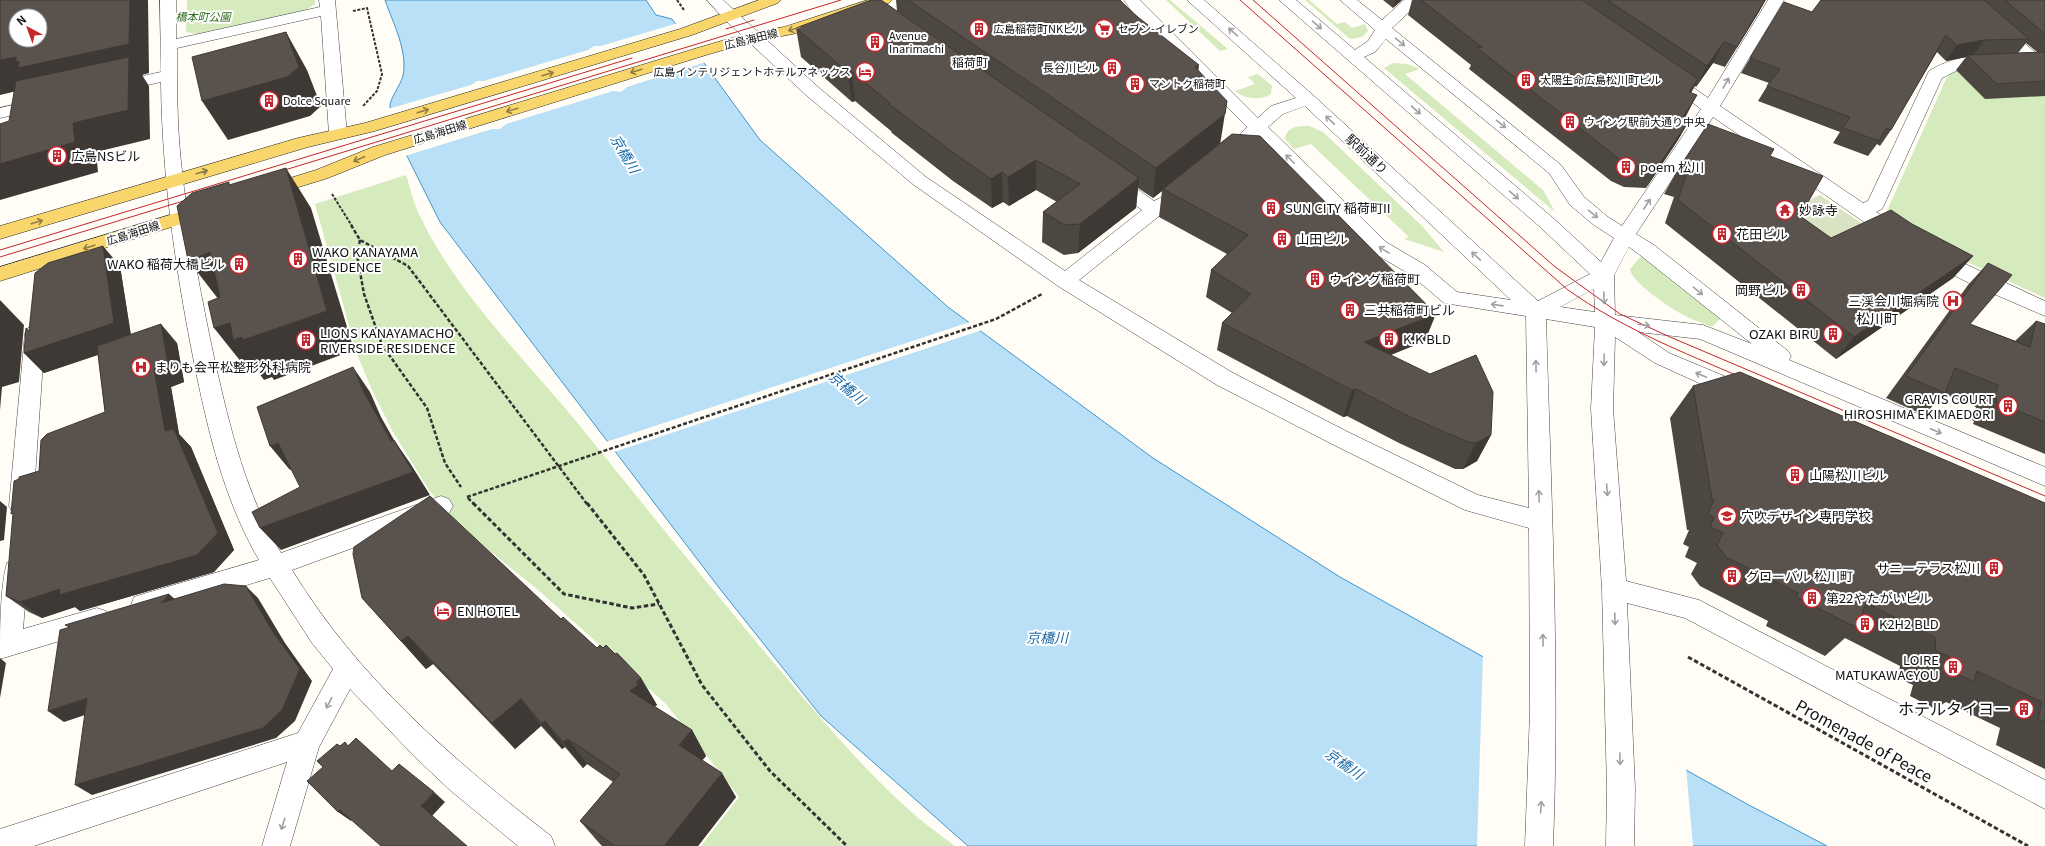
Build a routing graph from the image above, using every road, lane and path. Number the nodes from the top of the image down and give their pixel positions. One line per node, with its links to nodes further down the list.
1 (168, 0): 18 (street)
2 (715, 0): 14 (street)
3 (773, 0): 14 (main road, 広島海田線)
4 (1132, 0): 29 (street)
5 (1287, 0): 19 (street, one-way to 19)
6 (1348, 0): 16 (street)
7 (1414, 0): 16 (street)
8 (1776, 0): 27 (street, one-way to 8)
9 (1966, 0): 20 (street)
10 (1195, 1): 24 (street, 駅前通り, one-way to 10)
11 (877, 2): 15 (street); 17 (main road, 広島海田線, one-way to 17)
12 (327, 5): 18 (street); 30 (street)
13 (367, 8): 26 (path)
14 (730, 16): 17 (street); 30 (main road, 広島海田線, one-way to 14)
15 (884, 19)
16 (1384, 29): 19 (street); 42 (street, one-way to 42)
17 (752, 37): 36 (main road, 広島海田線, one-way to 36); 47 (street)
18 (169, 45): 22 (street)
19 (1353, 56): 46 (street, one-way to 46)
20 (2040, 66): 39 (street)
21 (1659, 71): 27 (street)
22 (170, 75): 23 (street); 33 (street)
23 (100, 90)
24 (1308, 100): 29 (street); 50 (street, 駅前通り, one-way to 24)
25 (54, 101): 28 (street)
26 (362, 107)
27 (1711, 107): 39 (street); 42 (street, one-way to 27)
28 (0, 113)
29 (1258, 127): 31 (street); 50 (street, one-way to 29)
30 (338, 134): 33 (main road, 広島海田線, one-way to 30)
31 (1235, 145)
32 (1102, 173): 38 (street)
33 (175, 180): 40 (street); 41 (main road, 広島海田線, one-way to 33)
34 (1179, 190): 38 (street)
35 (332, 194): 43 (path)
36 (253, 196)
37 (223, 205): 40 (main road, 広島海田線)
38 (1154, 210): 47 (street)
39 (1861, 212): 49 (street)
40 (180, 218): 44 (main road, 広島海田線, one-way to 44); 62 (street)
41 (0, 233)
42 (1625, 236): 46 (street); 53 (street, one-way to 53)
43 (360, 240): 55 (path); 57 (path)
44 (41, 262): 45 (main road, 広島海田線); 48 (street)
45 (0, 274)
46 (1604, 275): 50 (street); 52 (street, one-way to 52)
47 (1065, 281): 55 (path); 59 (street)
48 (39, 285)
49 (2045, 309)
50 (1536, 311): 52 (street); 59 (street, one-way to 50)
51 (37, 316): 60 (street)
52 (1605, 321): 53 (street, one-way to 53); 54 (street, one-way to 52); 63 (street, one-way to 63)
53 (1815, 380): 56 (street, one-way to 56)
54 (1756, 399)
55 (557, 466): 57 (path); 64 (path)
56 (2045, 477)
57 (467, 497): 58 (path); 64 (path)
58 (441, 506): 62 (street)
59 (1540, 521): 74 (street, one-way to 59)
60 (19, 525)
61 (17, 549): 65 (street)
62 (275, 566): 65 (street); 67 (street)
63 (1614, 589): 69 (street); 75 (street, one-way to 75)
64 (659, 604): 73 (path)
65 (5, 645)
66 (1688, 658): 76 (path, Promenade of Peace)
67 (348, 669): 68 (street, one-way to 68); 72 (street)
68 (307, 744): 70 (street); 71 (street, one-way to 71)
69 (2045, 795)
70 (0, 843)
71 (276, 846)
72 (541, 846)
73 (847, 846)
74 (1539, 846)
75 (1620, 846)
76 (2028, 846)

